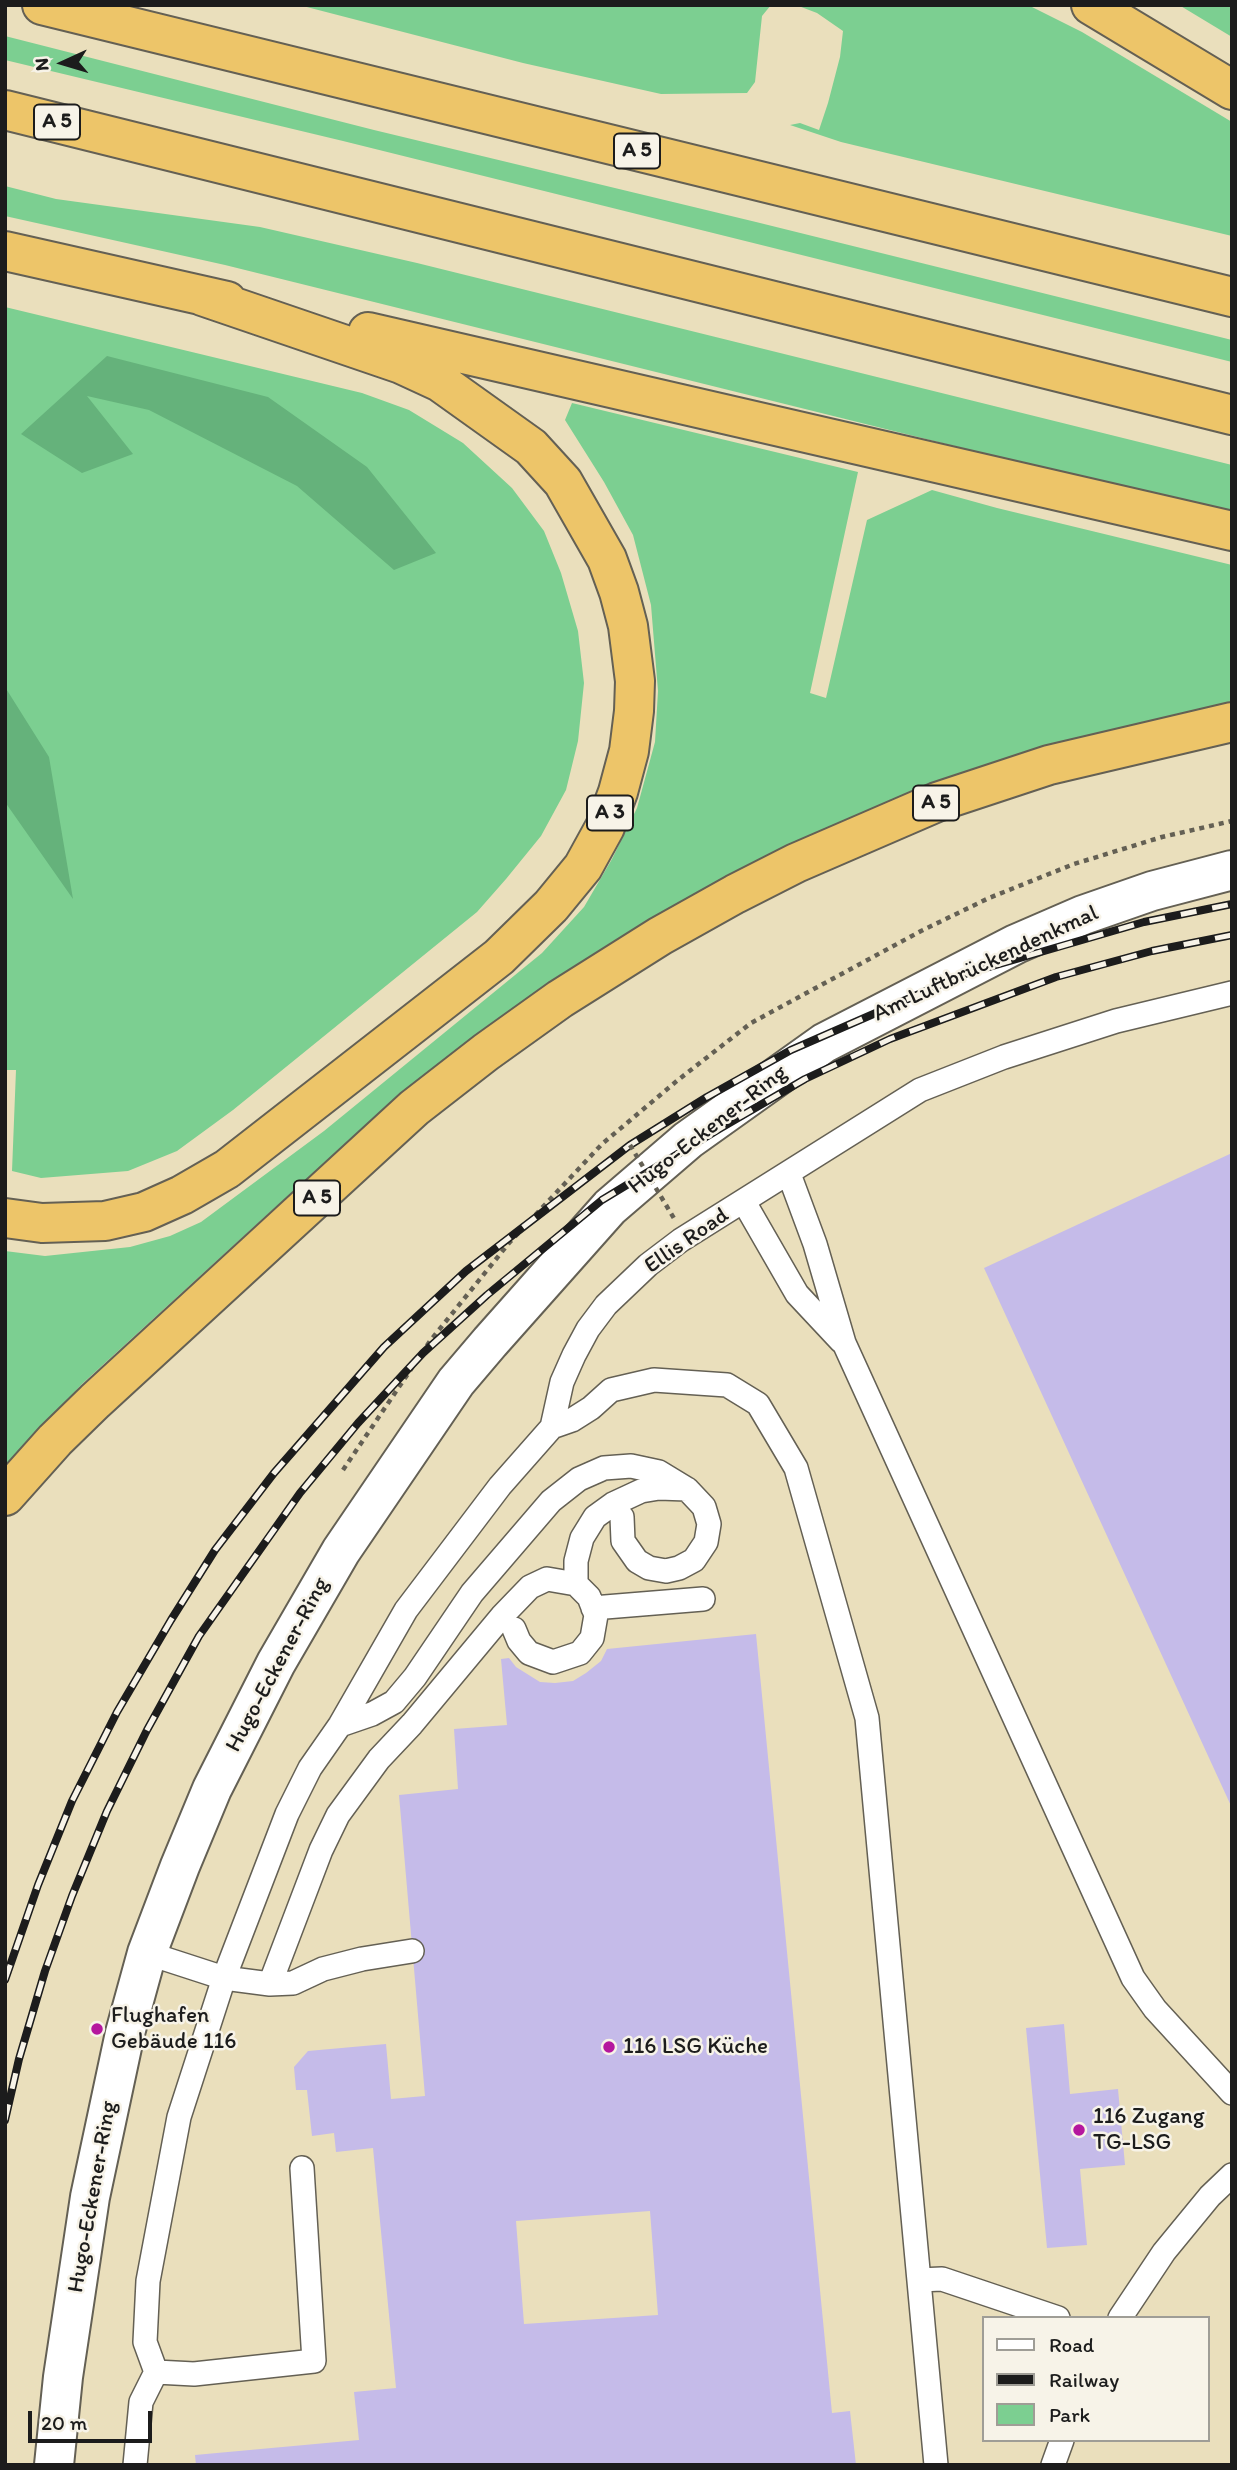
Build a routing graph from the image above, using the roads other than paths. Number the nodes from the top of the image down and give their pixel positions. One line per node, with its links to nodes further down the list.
1 (43, 5): 7 (highway, A 5)
2 (1091, 5): 3 (highway)
3 (1232, 90)
4 (5, 110): 8 (highway, A 5)
5 (5, 251): 6 (highway)
6 (202, 296): 9 (highway); 16 (highway, A 3)
7 (1232, 297)
8 (1232, 415)
9 (1232, 531)
10 (1232, 722): 20 (highway, A 5)
11 (1232, 870): 13 (street, Am Luftbrückendenkmal)
12 (1232, 993): 14 (lane, Ellis Road)
13 (824, 1043): 28 (street, Hugo-Eckener-Ring)
14 (789, 1174): 15 (lane, Ellis Road); 17 (lane)
15 (744, 1202): 17 (lane); 18 (lane, Ellis Road)
16 (5, 1218)
17 (844, 1343): 31 (lane)
18 (552, 1427): 26 (lane, Ellis Road); 34 (lane)
19 (687, 1489): 21 (lane); 22 (lane); 26 (lane)
20 (5, 1496)
21 (622, 1517)
22 (576, 1584): 24 (lane); 30 (lane)
23 (703, 1599): 24 (lane)
24 (593, 1608): 25 (lane)
25 (514, 1629)
26 (340, 1725): 29 (lane, Ellis Road)
27 (412, 1951): 30 (lane)
28 (147, 1953): 29 (lane); 39 (street, Hugo-Eckener-Ring)
29 (224, 1978): 30 (lane); 37 (lane, Ellis Road)
30 (271, 1984)
31 (1232, 2093)
32 (302, 2168): 37 (lane)
33 (1232, 2175): 36 (lane)
34 (919, 2280): 35 (lane); 41 (lane)
35 (1052, 2316)
36 (1120, 2316)
37 (156, 2371): 40 (lane)
38 (1061, 2442): 42 (lane)
39 (54, 2465)
40 (135, 2465)
41 (936, 2465)
42 (1053, 2465)

